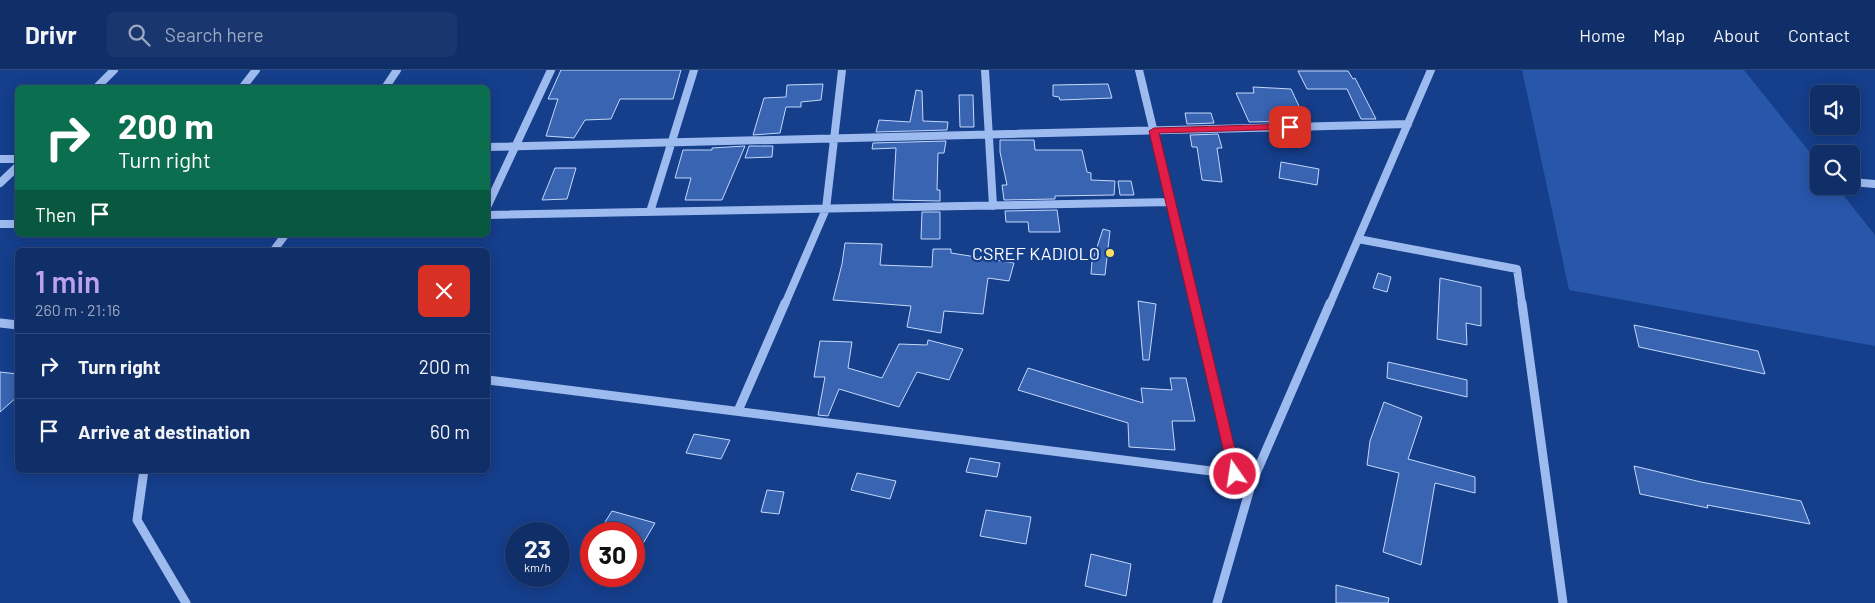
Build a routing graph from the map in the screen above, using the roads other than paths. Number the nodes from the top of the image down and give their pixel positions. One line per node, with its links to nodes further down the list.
1 (114, 70): 10 (street)
2 (256, 70): 11 (street)
3 (397, 70): 12 (street)
4 (551, 70): 18 (street)
5 (694, 70): 17 (street)
6 (842, 70): 16 (street)
7 (985, 70): 15 (street)
8 (1140, 70): 14 (street)
9 (1432, 70): 13 (street)
10 (99, 85)
11 (244, 85)
12 (387, 85)
13 (1408, 124): 14 (street); 35 (street)
14 (1154, 131): 15 (street); 27 (street)
15 (989, 135): 16 (street); 28 (street)
16 (834, 138): 17 (street); 29 (street)
17 (672, 143): 18 (street); 30 (street)
18 (515, 146): 19 (street); 26 (street)
19 (490, 147)
20 (0, 159): 21 (street)
21 (15, 159)
22 (15, 169): 23 (street)
23 (0, 183)
24 (1860, 183): 25 (street)
25 (1875, 184)
26 (490, 200)
27 (1171, 202): 28 (street); 42 (street)
28 (993, 206): 29 (street)
29 (826, 209): 30 (street); 40 (street)
30 (650, 212): 31 (street)
31 (490, 215)
32 (0, 224): 33 (street)
33 (15, 224)
34 (283, 237): 36 (street)
35 (1358, 239): 43 (street); 46 (street)
36 (275, 248)
37 (0, 323): 38 (street)
38 (15, 325)
39 (490, 380): 40 (street)
40 (738, 411): 42 (street)
41 (144, 473): 44 (street)
42 (1235, 474): 43 (street)
43 (1251, 486): 45 (street)
44 (186, 603)
45 (1217, 603)
46 (1563, 603)

